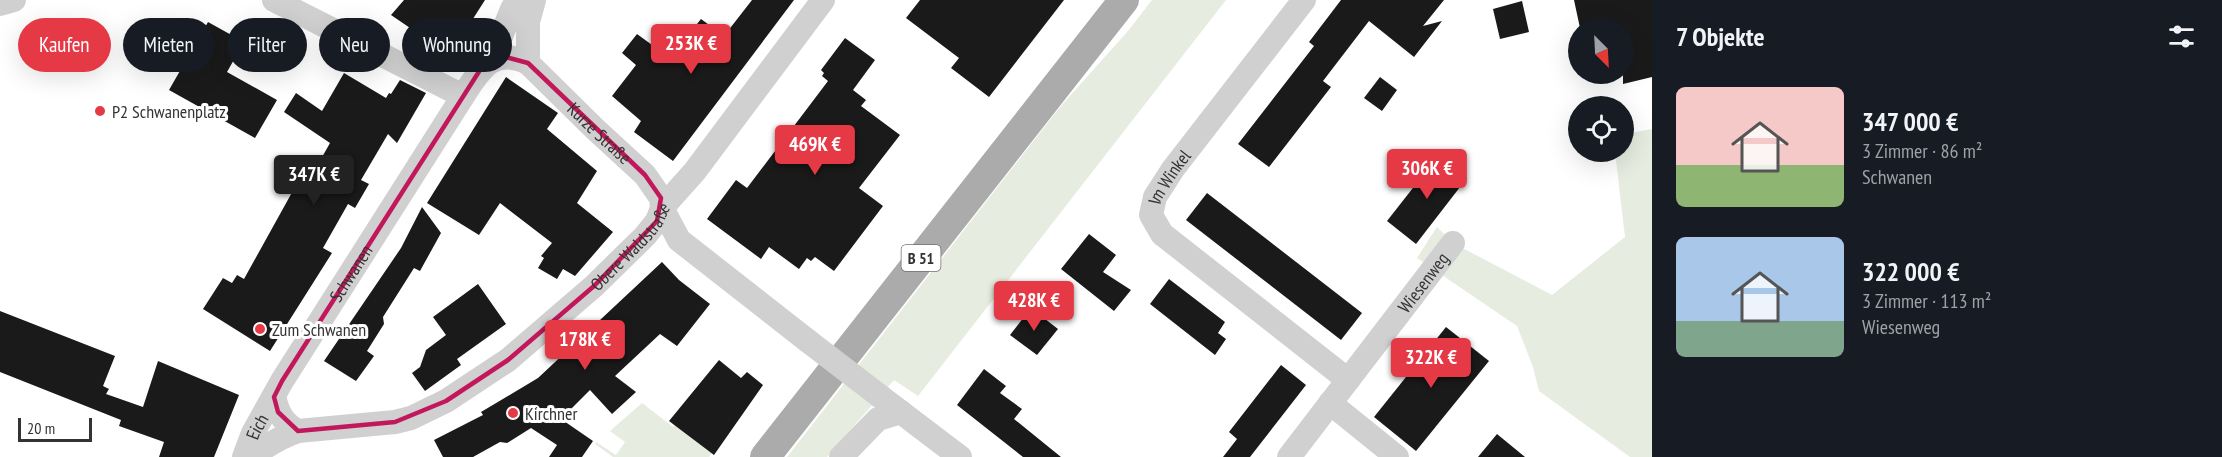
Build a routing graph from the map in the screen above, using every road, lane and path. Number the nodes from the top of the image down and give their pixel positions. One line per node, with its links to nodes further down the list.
1 (14, 0): 8 (street)
2 (274, 0): 13 (street)
3 (518, 0): 9 (street, Schwanen)
4 (534, 0): 11 (street)
5 (823, 0): 14 (street)
6 (1124, 0): 23 (main road, B 51)
7 (1304, 0): 16 (street, Im Winkel)
8 (0, 4)
9 (508, 18)
10 (512, 58): 11 (street)
11 (528, 63): 14 (street, Kurze Straße)
12 (479, 72): 13 (street, Schwanen)
13 (463, 96): 17 (street, Schwanen)
14 (662, 208): 19 (street, Obere Waldstraße, bridge); 20 (street, Obere Waldstraße)
15 (1453, 243): 16 (street, Wiesenweg)
16 (1348, 380): 18 (street)
17 (274, 397): 20 (street); 21 (street, Eich)
18 (1330, 403): 26 (street); 27 (street)
19 (901, 412): 24 (street); 25 (street, Obere Waldstraße)
20 (298, 431): 22 (street, Eich)
21 (244, 457)
22 (252, 457)
23 (765, 457)
24 (841, 457)
25 (960, 457)
26 (1289, 457)
27 (1397, 457)

